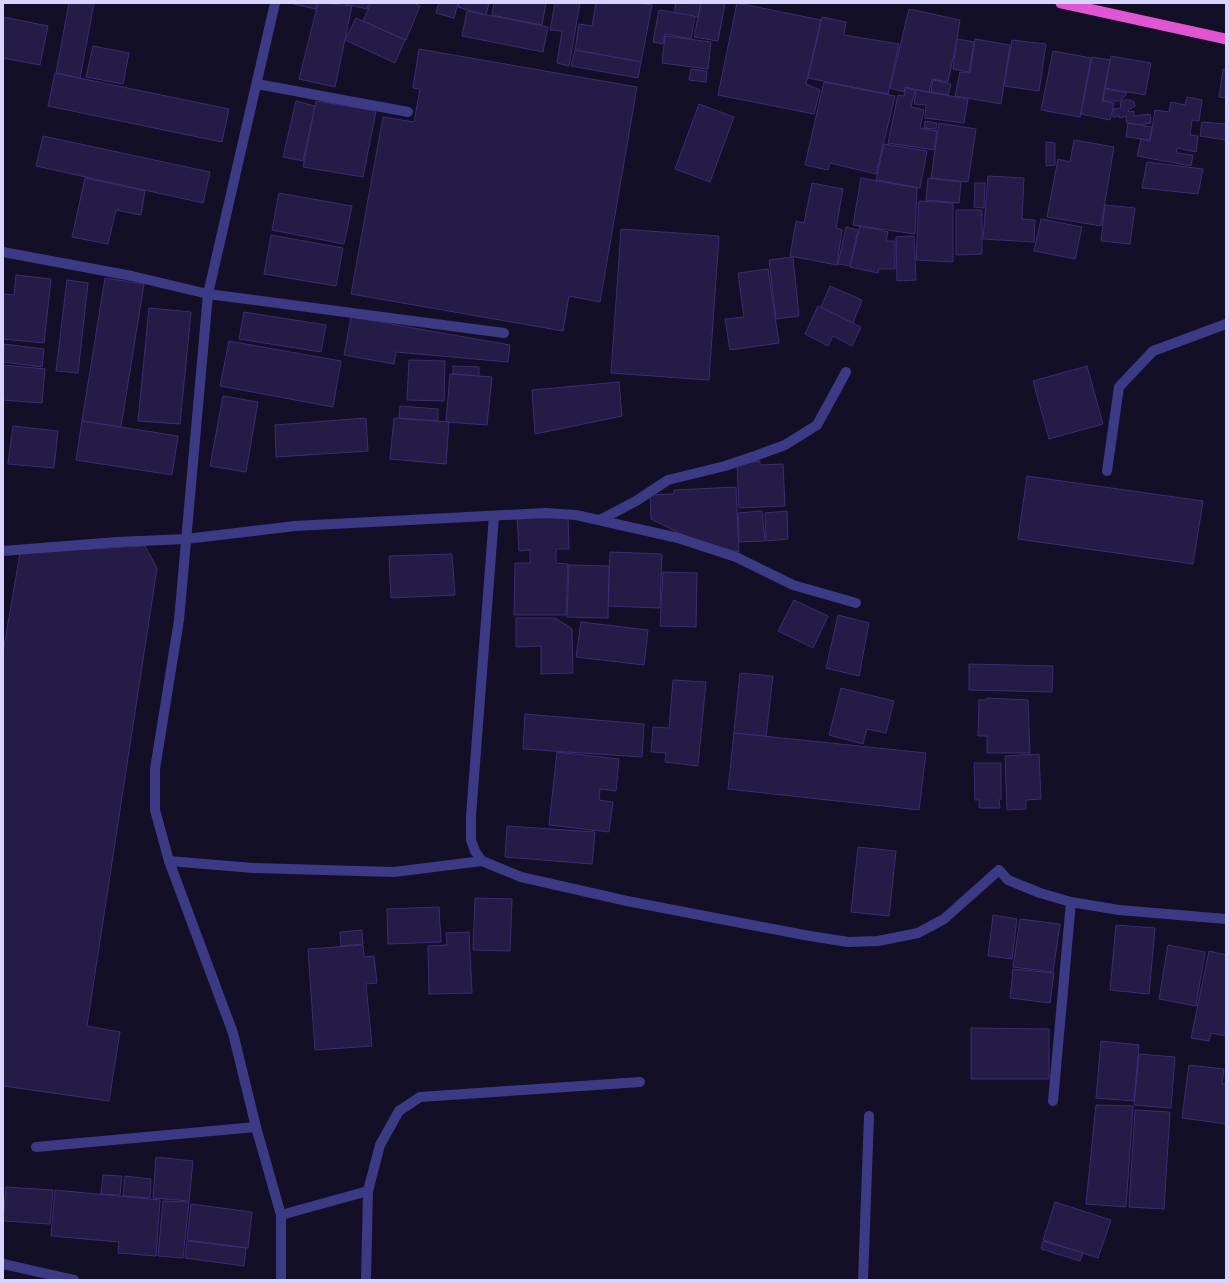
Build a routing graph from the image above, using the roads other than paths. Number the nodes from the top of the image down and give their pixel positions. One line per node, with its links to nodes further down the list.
1 (276, 3): 5 (street)
2 (1061, 3): 3 (highway)
3 (1083, 6): 4 (highway)
4 (1226, 39)
5 (257, 84): 6 (street); 8 (street)
6 (408, 112)
7 (3, 252): 8 (street)
8 (208, 294): 10 (street); 15 (street)
9 (1226, 324): 12 (street)
10 (504, 332)
11 (846, 372): 14 (street)
12 (1107, 471)
13 (494, 516): 14 (street); 15 (street); 19 (street)
14 (600, 520): 17 (street)
15 (186, 539): 16 (street); 18 (street)
16 (3, 551)
17 (856, 603)
18 (169, 861): 19 (street); 25 (street)
19 (482, 861): 20 (street)
20 (1071, 902): 21 (street); 23 (street)
21 (1226, 919)
22 (640, 1082): 27 (street)
23 (1053, 1101)
24 (869, 1116): 33 (street)
25 (256, 1127): 26 (street); 28 (street)
26 (36, 1147)
27 (368, 1191): 28 (street); 32 (street)
28 (281, 1215): 31 (street)
29 (3, 1264): 30 (street)
30 (74, 1280)
31 (281, 1280)
32 (366, 1280)
33 (863, 1280)

